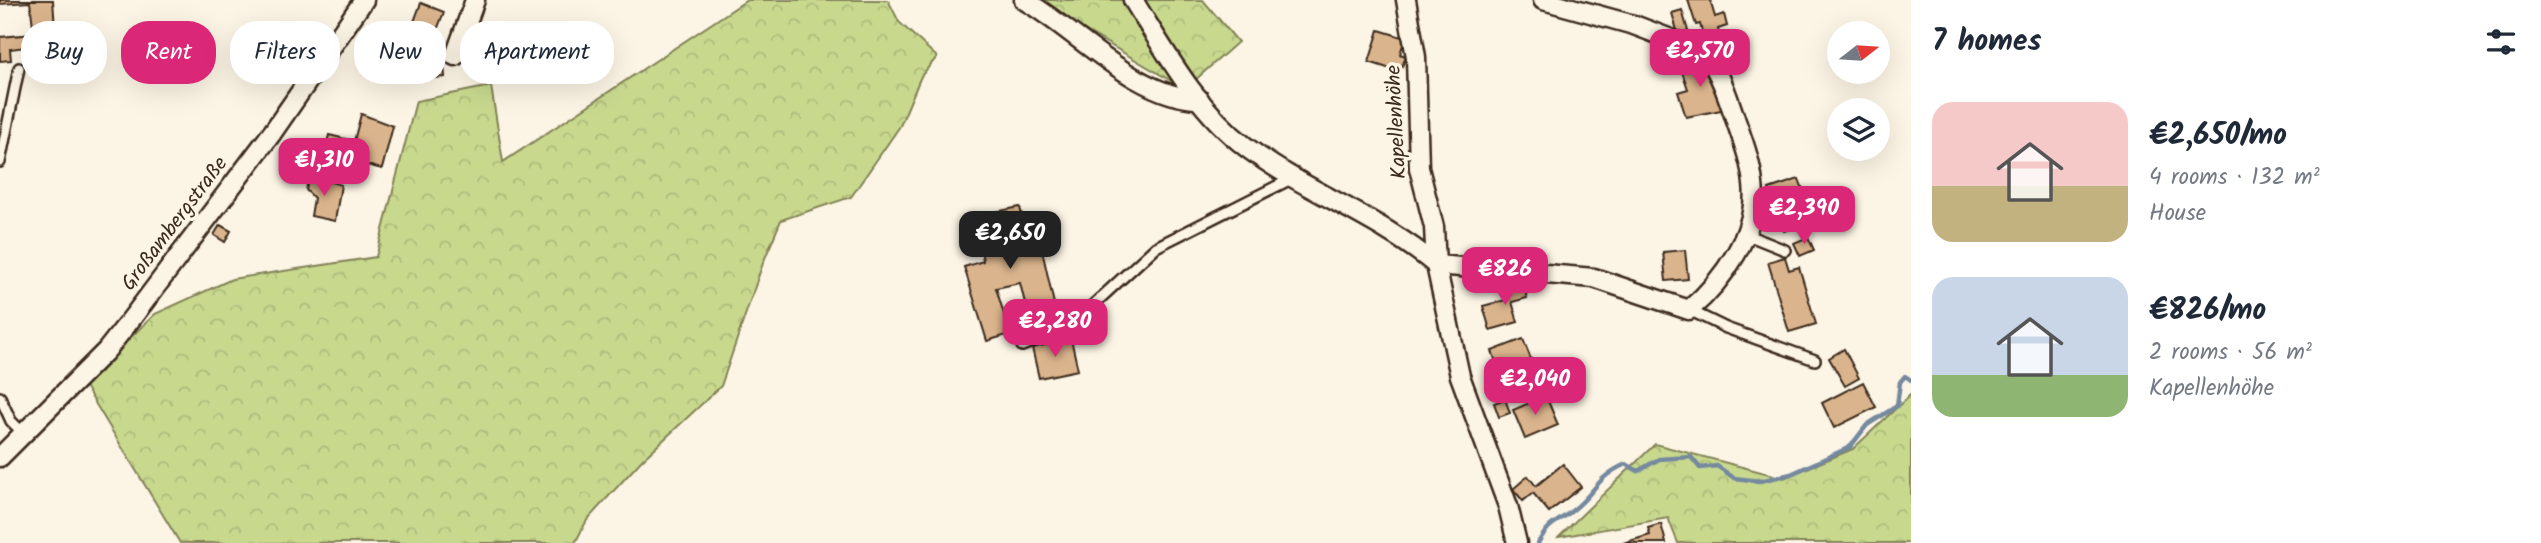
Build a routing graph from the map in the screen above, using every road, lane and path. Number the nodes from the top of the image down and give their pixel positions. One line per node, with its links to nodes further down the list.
1 (364, 0): 19 (street, Großambergstraße)
2 (475, 0): 7 (street)
3 (1024, 0): 9 (street)
4 (1133, 0): 9 (street)
5 (1406, 0): 14 (street, Kapellenhöhe)
6 (1543, 0): 12 (street)
7 (456, 56)
8 (19, 68): 10 (lane)
9 (1199, 99): 11 (street)
10 (0, 162)
11 (1293, 178): 14 (street); 16 (lane)
12 (1745, 234): 13 (lane); 15 (street)
13 (1784, 250)
14 (1436, 265): 15 (street); 21 (street)
15 (1689, 310): 17 (lane)
16 (1022, 346)
17 (1815, 360)
18 (0, 397): 19 (lane)
19 (23, 433): 20 (street, Großambergstraße)
20 (0, 457)
21 (1517, 543)

